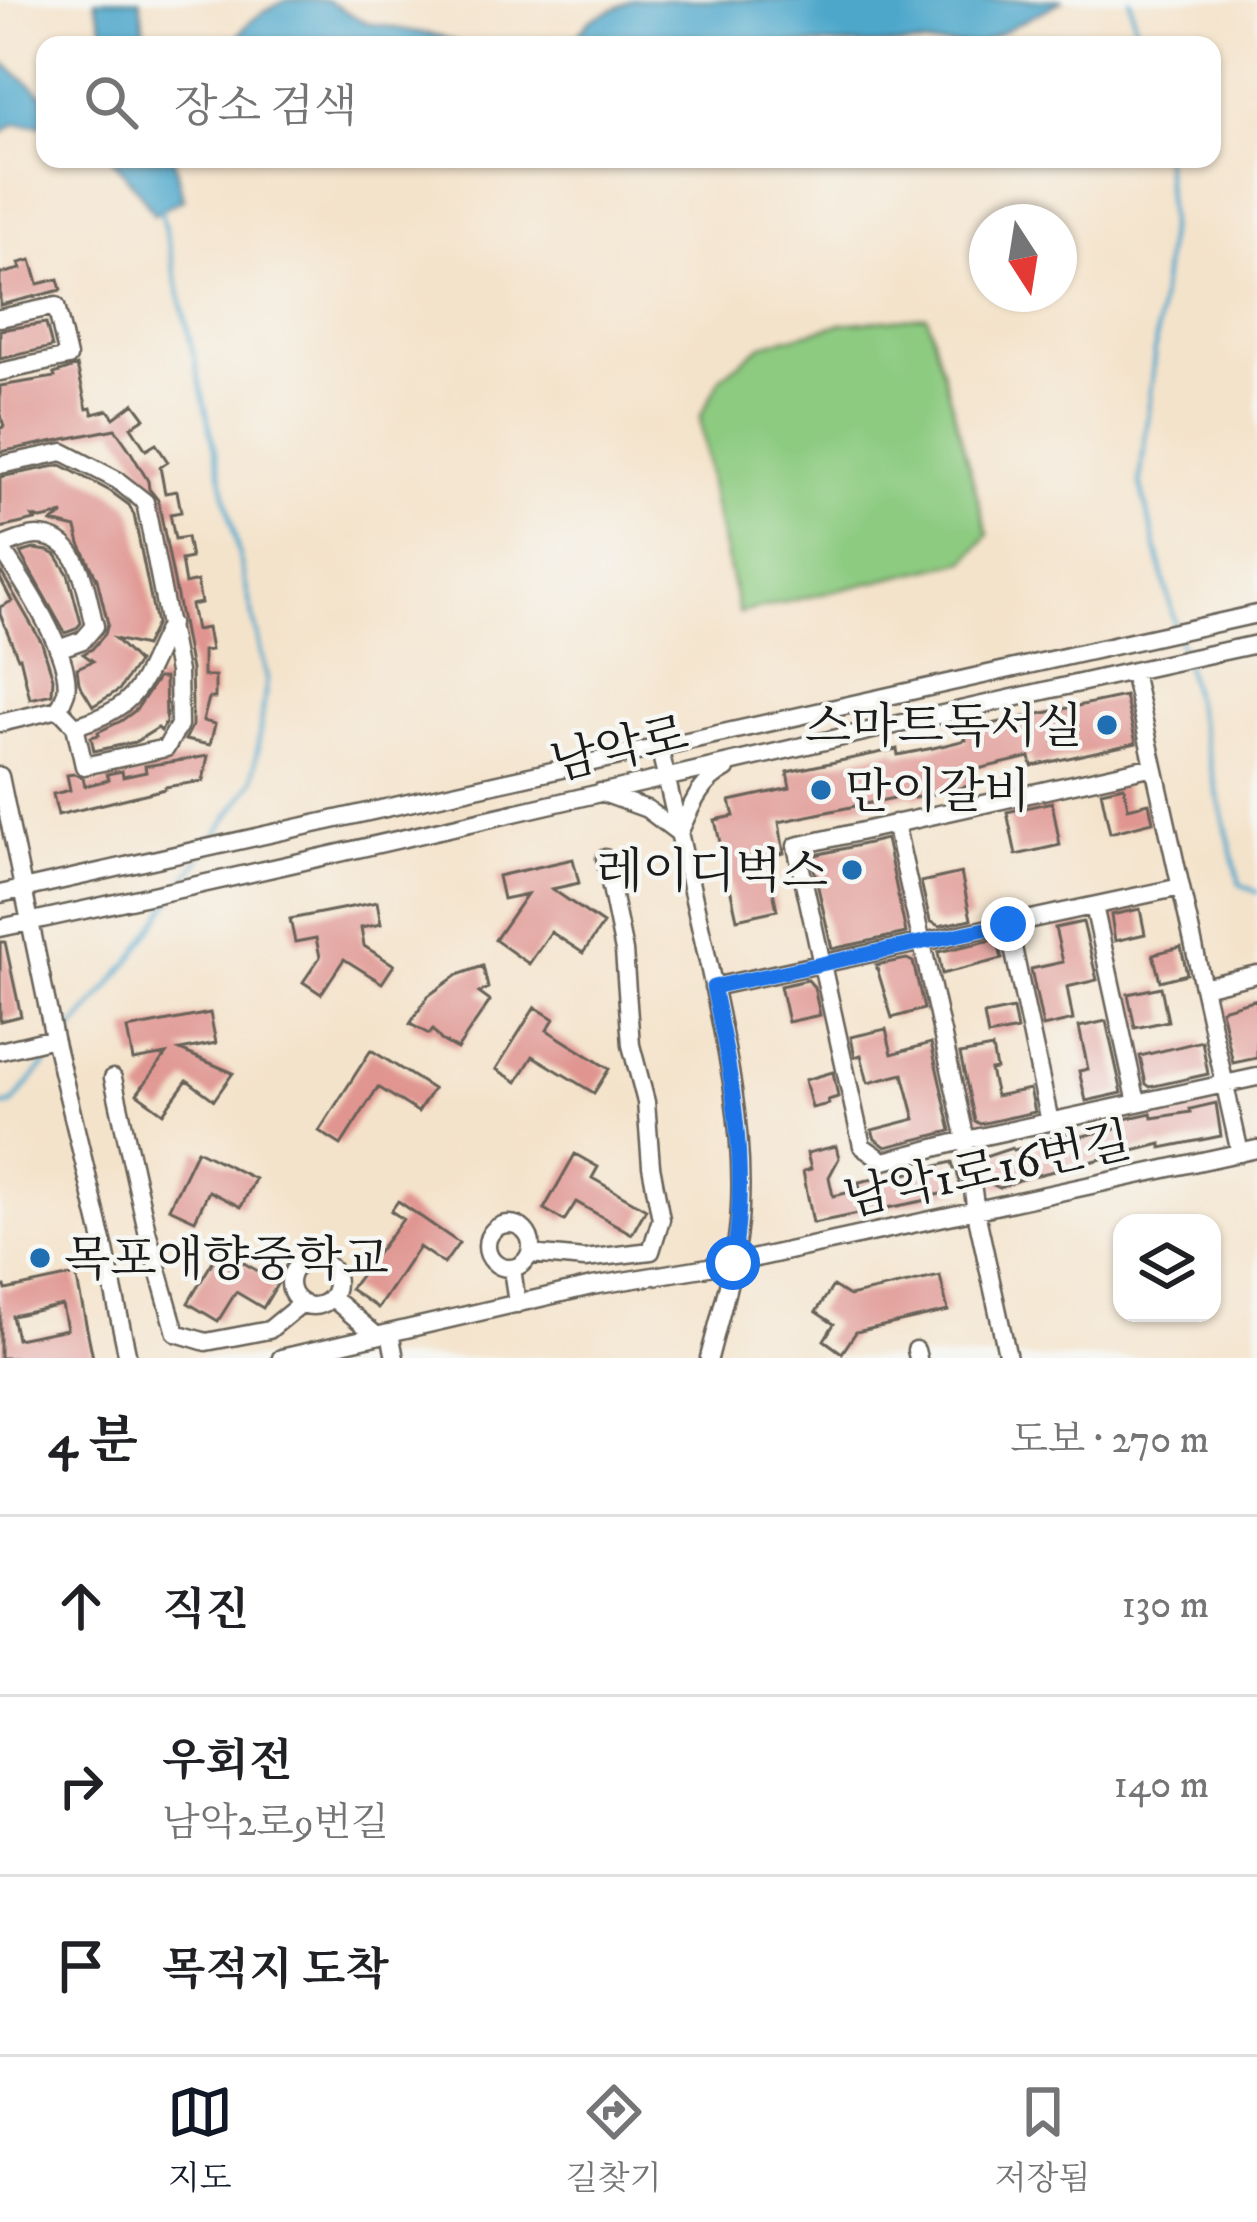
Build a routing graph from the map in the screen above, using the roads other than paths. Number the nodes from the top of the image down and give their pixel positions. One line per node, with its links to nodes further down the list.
1 (0, 318): 2 (street)
2 (0, 372)
3 (0, 465): 6 (street)
4 (0, 547): 8 (street); 8 (street)
5 (1257, 614): 13 (street, 남악로)
6 (170, 624): 12 (street); 12 (street)
7 (1257, 644): 9 (street, 남악로)
8 (58, 649): 10 (street)
9 (1140, 670): 14 (street, 남악로); 15 (street)
10 (59, 710): 11 (street); 12 (street)
11 (0, 723)
12 (75, 726)
13 (659, 747): 17 (street); 23 (street, 남악로)
14 (746, 758): 17 (street, 남악로); 20 (street)
15 (1154, 766): 19 (street); 22 (street)
16 (0, 776): 23 (street)
17 (666, 776): 18 (street, 남악로); 20 (street)
18 (599, 792): 20 (street); 26 (street, 남악로)
19 (895, 823): 29 (street); 30 (street)
20 (679, 833): 32 (street)
21 (605, 858): 44 (street)
22 (1181, 887): 25 (street); 33 (street)
23 (25, 888): 24 (street, 남악로); 26 (street)
24 (0, 894)
25 (1094, 906): 27 (street); 39 (street)
26 (31, 921): 28 (street, 남악로); 34 (street)
27 (1008, 924): 29 (street); 40 (street)
28 (0, 928)
29 (923, 942): 30 (street); 41 (street)
30 (823, 964): 32 (street); 41 (street)
31 (1257, 974): 33 (street)
32 (713, 987): 45 (street)
33 (1203, 987): 38 (street)
34 (54, 1041): 35 (street); 52 (street)
35 (0, 1051)
36 (1257, 1077): 38 (street)
37 (113, 1078): 48 (street)
38 (1225, 1084): 39 (street); 42 (street)
39 (1137, 1103): 40 (street)
40 (1050, 1122): 41 (street)
41 (965, 1140): 43 (street)
42 (1249, 1151): 43 (street, 남악1로16번길)
43 (976, 1212): 45 (street, 남악1로16번길); 56 (street)
44 (530, 1254): 46 (street); 46 (street)
45 (733, 1263): 49 (street, 남악1로16번길); 55 (street)
46 (512, 1268): 49 (street)
47 (331, 1297): 48 (street); 48 (street); 50 (street)
48 (302, 1303)
49 (517, 1304): 50 (street, 남악1로16번길)
50 (383, 1335): 51 (street, 남악1로16번길); 54 (street)
51 (358, 1349): 53 (street, 남악1로16번길)
52 (128, 1358)
53 (281, 1358)
54 (395, 1358)
55 (709, 1358)
56 (1008, 1358)

